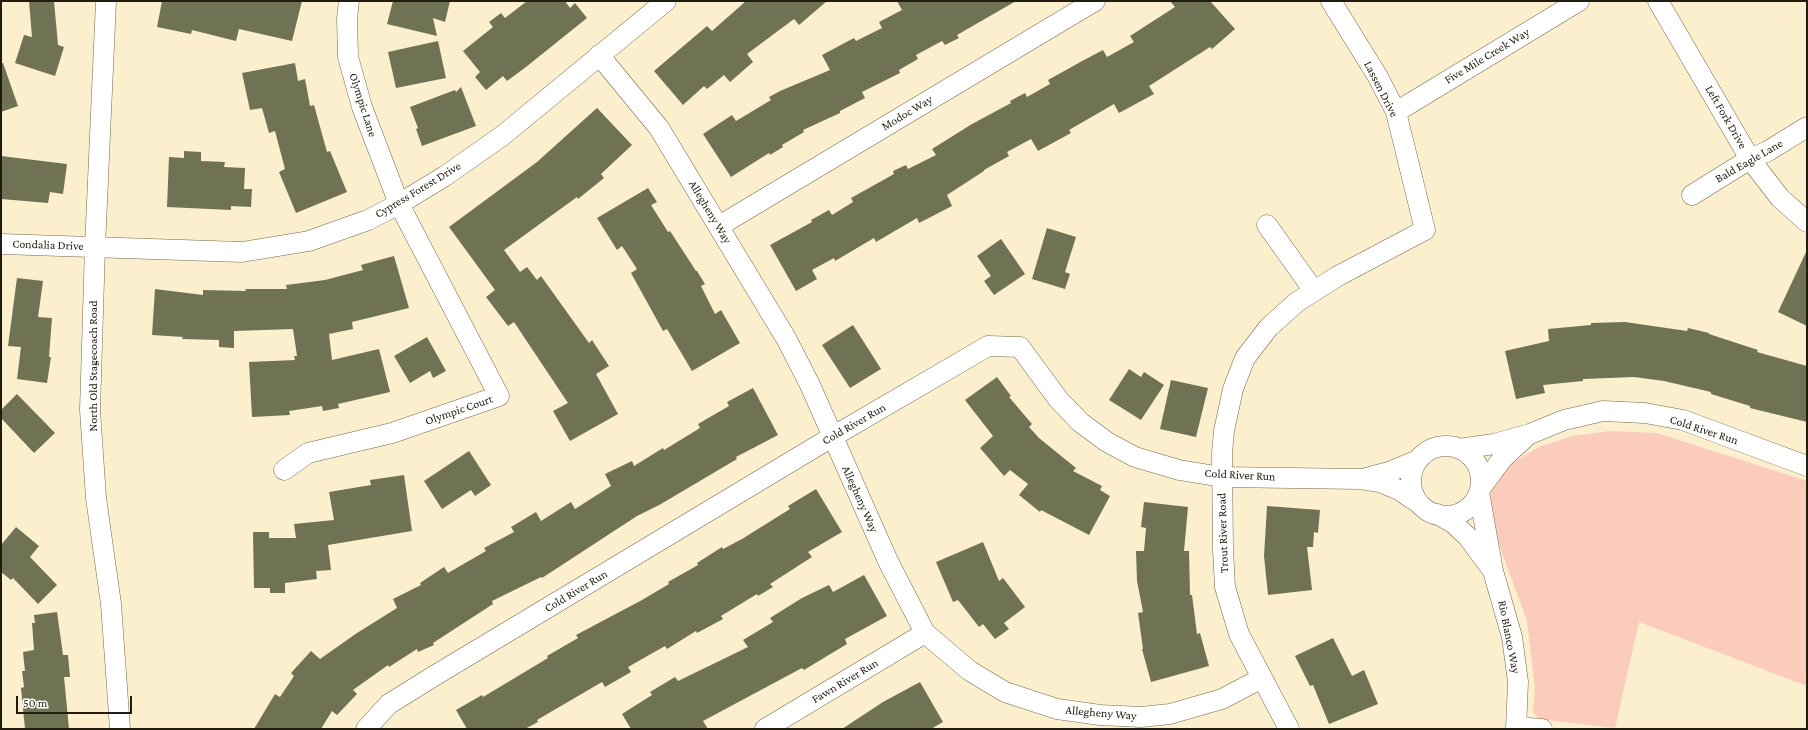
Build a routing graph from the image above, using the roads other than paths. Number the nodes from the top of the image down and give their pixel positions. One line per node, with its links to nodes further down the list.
1 (106, 1): 19 (street, North Old Stagecoach Road)
2 (349, 1): 13 (street, Olympic Lane)
3 (666, 1): 8 (street, Cypress Forest Drive)
4 (1094, 1): 16 (street, Modoc Way)
5 (1331, 1): 9 (street, Lassen Drive)
6 (1579, 1): 9 (street, Five Mile Creek Way)
7 (1658, 1): 11 (street, Left Fork Drive)
8 (599, 55): 13 (street, Cypress Forest Drive); 16 (street, Allegheny Way)
9 (1396, 112): 17 (street, Lassen Drive)
10 (1807, 127): 11 (street, Bald Eagle Lane)
11 (1750, 159): 12 (street, Bald Eagle Lane); 14 (street, Left Fork Drive)
12 (1692, 195)
13 (399, 204): 19 (street, Cypress Forest Drive); 26 (street, Olympic Court)
14 (1807, 222)
15 (1266, 225): 20 (street)
16 (718, 226): 22 (street, Allegheny Way)
17 (1425, 230): 20 (street, Trout River Road)
18 (1, 244): 19 (street, Condalia Drive)
19 (95, 247): 35 (street, North Old Stagecoach Road)
20 (1314, 291): 27 (street, Trout River Road)
21 (1530, 434): 23 (street, Cold River Run); 25 (street, Cold River Run); 29 (street, Cold River Run)
22 (832, 437): 27 (street, Cold River Run); 32 (street, Allegheny Way); 36 (street, Cold River Run)
23 (1459, 448): 24 (street); 29 (street)
24 (1418, 460): 28 (street, Cold River Run); 30 (street)
25 (1807, 466)
26 (284, 470)
27 (1222, 476): 28 (street, Cold River Run); 33 (street, Trout River Road)
28 (1360, 479): 30 (street, Cold River Run)
29 (1480, 490): 30 (street); 31 (street, Rio Blanco Way)
30 (1429, 509): 31 (street, Rio Blanco Way)
31 (1493, 571): 34 (street, Rio Blanco Way)
32 (925, 633): 33 (street, Allegheny Way); 37 (street, Fawn River Run)
33 (1262, 678): 38 (street, Trout River Road)
34 (1516, 728): 39 (street)
35 (120, 729)
36 (366, 729)
37 (765, 729)
38 (1289, 729)
39 (1542, 729)

